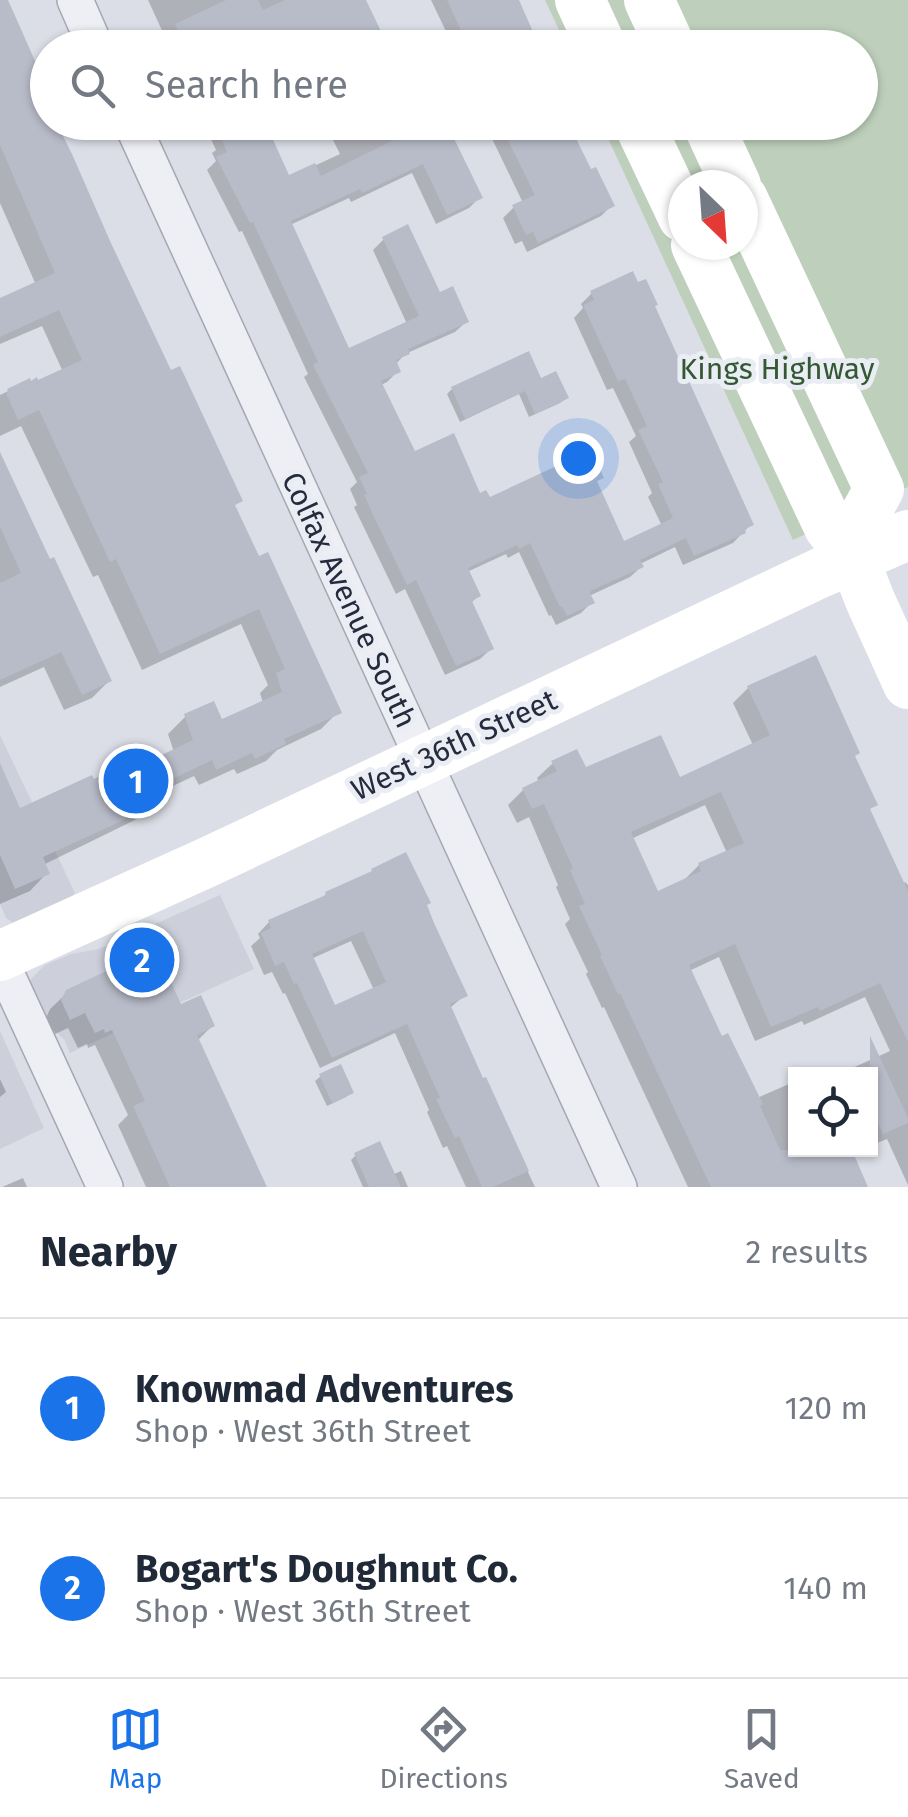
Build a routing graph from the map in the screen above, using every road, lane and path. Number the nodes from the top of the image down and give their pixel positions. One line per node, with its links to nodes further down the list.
1 (75, 0): 4 (street)
2 (580, 0): 5 (street)
3 (649, 0): 6 (street)
4 (88, 30)
5 (594, 30)
6 (663, 30)
7 (139, 140): 17 (street, Colfax Avenue South)
8 (647, 140): 11 (street)
9 (715, 140): 10 (street)
10 (729, 170)
11 (668, 185)
12 (758, 232): 15 (street)
13 (703, 260): 15 (street)
14 (908, 535): 15 (street, West 36th Street)
15 (854, 559): 16 (street); 17 (street, West 36th Street)
16 (908, 684)
17 (422, 760): 18 (street, West 36th Street); 20 (street, Colfax Avenue South)
18 (0, 958): 19 (street)
19 (104, 1187)
20 (618, 1187)

